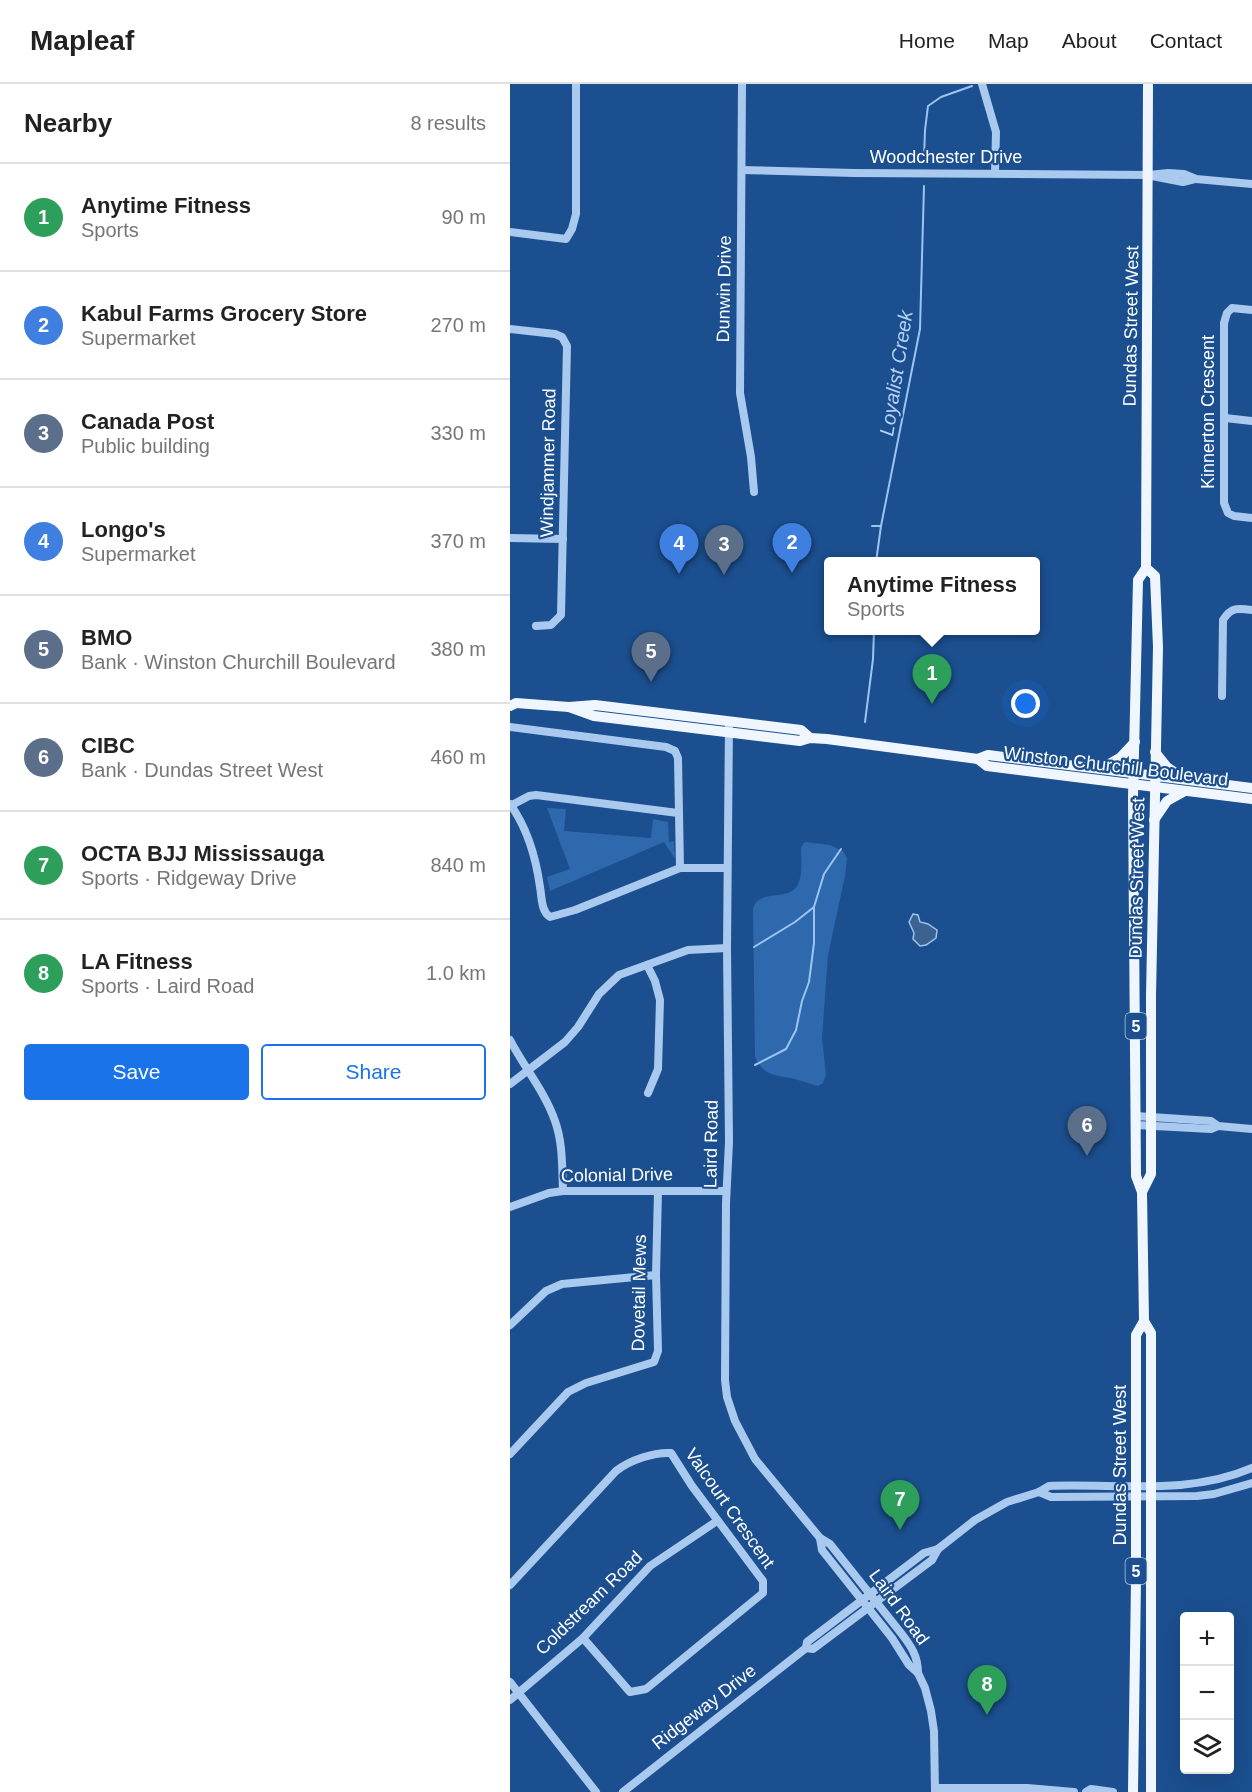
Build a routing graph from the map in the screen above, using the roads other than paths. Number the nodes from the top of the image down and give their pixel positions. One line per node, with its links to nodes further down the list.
1 (576, 84): 9 (street)
2 (742, 84): 5 (street, Dunwin Drive)
3 (982, 84): 6 (street)
4 (1148, 84): 7 (main road, Dundas Street West)
5 (742, 170): 6 (street, Woodchester Drive); 14 (street, Dunwin Drive)
6 (995, 173): 7 (street, Woodchester Drive)
7 (1149, 175): 8 (street, Woodchester Drive); 18 (main road, Dundas Street West)
8 (1252, 184)
9 (510, 232)
10 (1252, 310): 12 (street, Kinnerton Crescent)
11 (510, 329): 17 (street, Windjammer Road)
12 (1225, 418): 13 (street); 15 (street, Kinnerton Crescent)
13 (1252, 421)
14 (754, 492)
15 (1252, 518)
16 (510, 538): 17 (street)
17 (563, 539): 20 (street, Windjammer Road)
18 (1146, 568): 25 (main road, Dundas Street West); 26 (main road, Dundas Street West)
19 (1252, 610): 21 (street)
20 (536, 626)
21 (1222, 696)
22 (512, 701): 24 (main road, Winston Churchill Boulevard)
23 (510, 727): 35 (street)
24 (730, 727): 27 (main road, Winston Churchill Boulevard); 38 (street, Laird Road)
25 (1135, 742): 28 (main road); 29 (main road, Dundas Street West)
26 (1155, 752): 30 (main road, Dundas Street West); 31 (main road)
27 (978, 759): 28 (main road, Winston Churchill Boulevard); 29 (main road, Winston Churchill Boulevard)
28 (1100, 769): 29 (main road, Winston Churchill Boulevard)
29 (1134, 779): 30 (main road, Winston Churchill Boulevard); 45 (main road, Dundas Street West / 5)
30 (1155, 781): 31 (main road, Winston Churchill Boulevard); 36 (main road, Dundas Street West / 5)
31 (1185, 785): 32 (main road, Winston Churchill Boulevard); 33 (main road, Winston Churchill Boulevard); 36 (main road)
32 (1252, 788)
33 (1252, 799)
34 (510, 805): 35 (street); 37 (street)
35 (678, 813): 37 (street)
36 (1154, 820): 46 (main road, Dundas Street West / 5)
37 (680, 868): 38 (street)
38 (727, 868): 39 (street, Laird Road)
39 (727, 948): 40 (street); 50 (street, Laird Road)
40 (647, 965): 42 (street); 44 (street)
41 (510, 1040): 42 (street)
42 (528, 1070): 43 (street); 48 (street)
43 (510, 1084)
44 (648, 1093)
45 (1136, 1121): 46 (street); 51 (main road, Dundas Street West / 5)
46 (1151, 1122): 47 (street); 51 (main road, Dundas Street West / 5)
47 (1252, 1129)
48 (563, 1191): 49 (street, Colonial Drive); 52 (street, Colonial Drive)
49 (658, 1191): 50 (street, Colonial Drive); 53 (street, Dovetail Mews)
50 (726, 1191): 60 (street, Laird Road)
51 (1142, 1192): 58 (main road, Dundas Street West / 5)
52 (510, 1207)
53 (656, 1275): 54 (street); 55 (street, Dovetail Mews)
54 (510, 1325)
55 (510, 1454)
56 (1252, 1468): 58 (street)
57 (1252, 1482): 58 (street)
58 (1143, 1492): 61 (street, Ridgeway Drive); 79 (main road, Dundas Street West / 5); 80 (main road, Dundas Street West / 5)
59 (717, 1521): 62 (street, Valcourt Crescent); 67 (street, Coldstream Road); 67 (street, Valcourt Crescent)
60 (820, 1538): 63 (street, Laird Road); 64 (street, Laird Road)
61 (938, 1549): 63 (street, Ridgeway Drive); 65 (street, Ridgeway Drive)
62 (510, 1585)
63 (871, 1594): 64 (street, Ridgeway Drive); 65 (street, Laird Road)
64 (862, 1600): 66 (street, Laird Road); 68 (street, Ridgeway Drive)
65 (877, 1602): 66 (street, Ridgeway Drive); 69 (street, Laird Road)
66 (869, 1608): 68 (street, Ridgeway Drive); 69 (street, Laird Road)
67 (583, 1638): 71 (street, Coldstream Road)
68 (806, 1648): 75 (street, Ridgeway Drive)
69 (918, 1673): 73 (street, Laird Road)
70 (510, 1682): 71 (street)
71 (518, 1693): 72 (street, Coldstream Road); 74 (street)
72 (510, 1700)
73 (935, 1790): 76 (street)
74 (596, 1792)
75 (622, 1792)
76 (1074, 1792)
77 (1086, 1792): 78 (street)
78 (1113, 1792)
79 (1133, 1792)
80 (1150, 1792)

